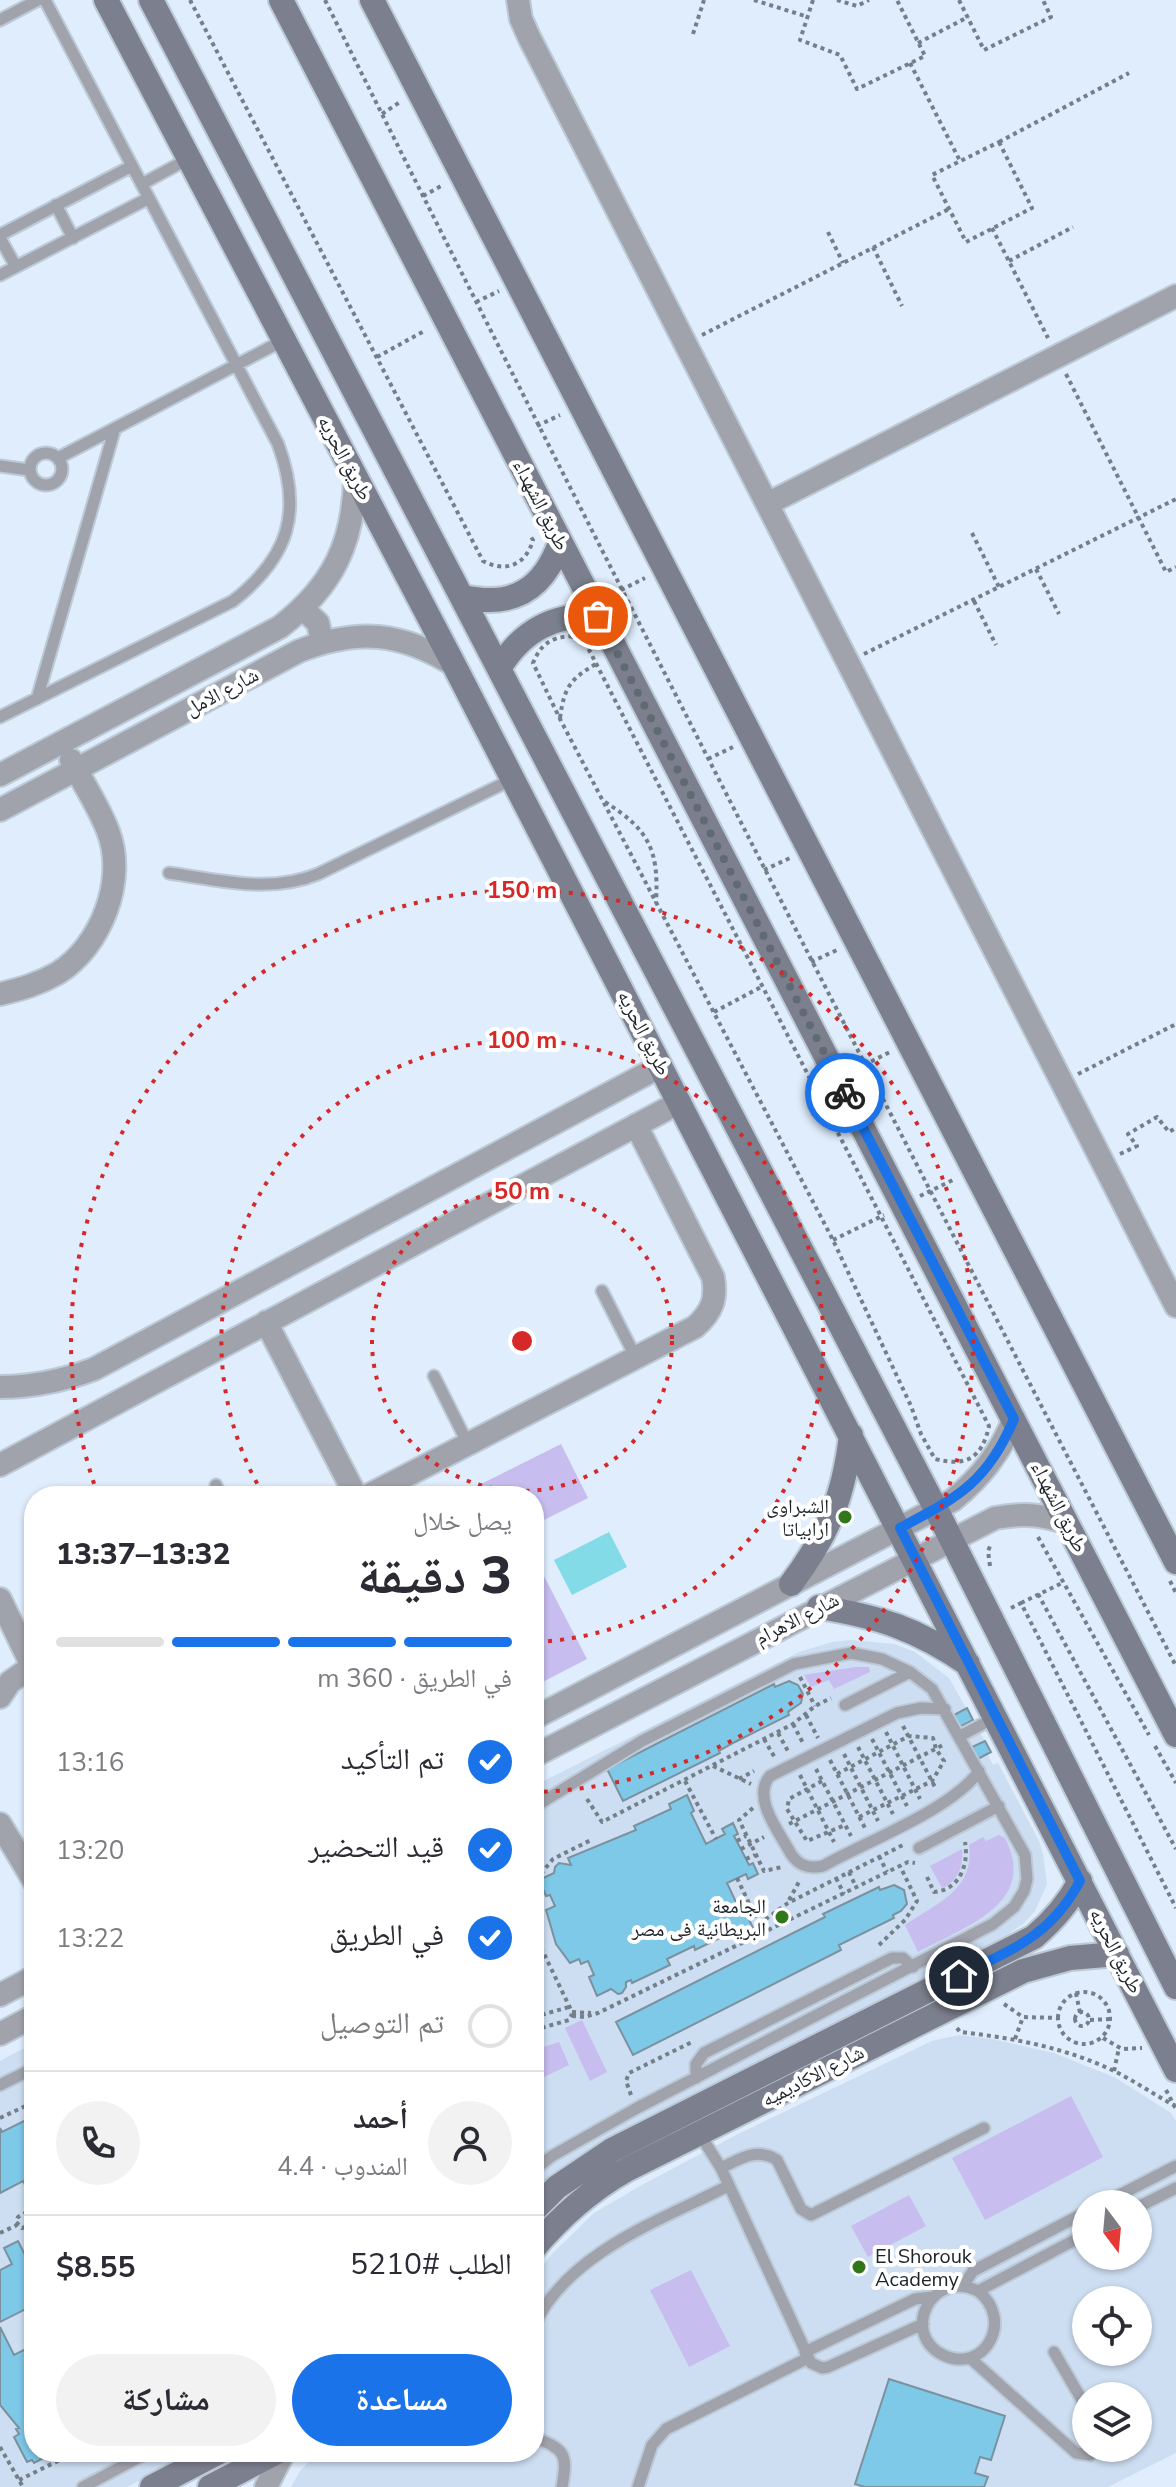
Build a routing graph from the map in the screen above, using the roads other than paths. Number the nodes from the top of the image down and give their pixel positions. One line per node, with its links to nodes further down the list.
1 (38, 0): 9 (lane)
2 (45, 0): 13 (lane)
3 (106, 0): 12 (street, طريق الحريه)
4 (151, 0): 11 (street, طريق الحريه)
5 (281, 0): 10 (street, طريق الشهداء)
6 (301, 0): 10 (street)
7 (372, 0): 70 (street)
8 (518, 0): 30 (street)
9 (0, 20)
10 (302, 41): 31 (street, طريق الشهداء)
11 (224, 140): 12 (street); 22 (street, طريق الحريه)
12 (188, 159): 14 (lane); 23 (street, طريق الحريه)
13 (132, 166): 14 (lane); 16 (lane)
14 (142, 184): 15 (lane)
15 (149, 198): 18 (lane); 24 (lane)
16 (56, 205): 17 (lane); 18 (lane)
17 (0, 236): 19 (lane)
18 (73, 238): 19 (lane)
19 (16, 267): 20 (lane)
20 (0, 275)
21 (1176, 296): 30 (street)
22 (319, 322): 23 (street); 32 (street, طريق الحريه)
23 (284, 340): 24 (lane); 29 (street, طريق الحريه)
24 (236, 365): 25 (lane); 38 (lane)
25 (115, 428): 26 (lane); 38 (lane)
26 (58, 458): 28 (lane); 28 (lane)
27 (0, 466): 28 (lane)
28 (29, 470)
29 (355, 476): 33 (street, شارع الامل); 36 (street, طريق الحريه)
30 (767, 504): 54 (street)
31 (560, 543): 32 (street); 34 (street, طريق الشهداء)
32 (463, 597): 37 (street, طريق الحريه)
33 (303, 609): 35 (street); 40 (street, شارع الامل)
34 (598, 616): 37 (street); 59 (street, طريق الشهداء)
35 (322, 642): 36 (street, شارع الامل); 41 (street, شارع الامل)
36 (454, 665): 43 (street, طريق الحريه)
37 (500, 667): 44 (street, طريق الحريه)
38 (37, 699): 39 (lane)
39 (0, 717)
40 (62, 742): 41 (street); 42 (street, شارع الامل)
41 (76, 770): 45 (street, شارع الامل); 48 (street)
42 (0, 775)
43 (513, 779): 46 (street, طريق الحريه); 47 (lane)
44 (565, 793): 46 (street); 49 (street, طريق الحريه)
45 (0, 810)
46 (530, 811): 50 (street, طريق الحريه)
47 (169, 873)
48 (0, 994)
49 (696, 1047): 50 (street); 65 (street, طريق الحريه)
50 (661, 1066): 51 (street, طريق الحريه); 58 (street)
51 (680, 1102): 52 (street); 60 (street, طريق الحريه)
52 (636, 1125): 55 (street); 56 (street)
53 (602, 1291): 56 (lane)
54 (1176, 1306)
55 (266, 1322): 62 (street); 63 (street)
56 (636, 1358): 61 (street)
57 (434, 1376): 61 (lane)
58 (0, 1387)
59 (1014, 1419): 65 (street, شارع الاهرام); 66 (street, طريق الشهداء)
60 (851, 1435): 67 (street, طريق الحريه); 71 (street)
61 (468, 1444): 64 (street)
62 (0, 1465)
63 (351, 1486)
64 (386, 1486)
65 (936, 1509): 67 (street, شارع الاهرام); 68 (street, طريق الحريه)
66 (1067, 1523): 68 (street, شارع الاهرام); 88 (street, طريق الشهداء)
67 (900, 1528): 69 (street, طريق الحريه); 71 (street, شارع الاهرام)
68 (951, 1540): 69 (street, شارع الاهرام); 83 (street, طريق الحريه)
69 (915, 1557): 74 (street, شارع الاهرام); 79 (street, طريق الحريه)
70 (1176, 1562)
71 (791, 1584): 73 (street, شارع الاهرام)
72 (0, 1599): 77 (street)
73 (752, 1604): 75 (street, شارع الاهرام); 76 (street)
74 (819, 1607): 76 (street, شارع الاهرام); 79 (street)
75 (725, 1619): 78 (street); 86 (street, شارع الاهرام)
76 (768, 1633): 78 (street, شارع الاهرام)
77 (24, 1648)
78 (740, 1648): 90 (street, شارع الاهرام)
79 (971, 1666): 87 (street, طريق الحريه)
80 (24, 1672): 82 (street)
81 (910, 1672): 84 (lane); 85 (lane); 92 (lane)
82 (0, 1697)
83 (1030, 1698): 87 (street); 101 (street, طريق الحريه)
84 (845, 1705)
85 (945, 1709): 89 (lane); 91 (lane)
86 (544, 1713)
87 (996, 1717): 89 (lane); 97 (street, طريق الحريه)
88 (1176, 1735)
89 (960, 1736): 91 (lane)
90 (544, 1751)
91 (979, 1771): 93 (lane)
92 (544, 1801)
93 (999, 1806): 95 (lane); 99 (lane)
94 (0, 1824): 96 (street)
95 (919, 1848)
96 (24, 1864)
97 (1080, 1881): 98 (street, طريق الحريه); 109 (street, شارع الاكاديميه)
98 (1117, 1954): 105 (street, طريق الحريه); 111 (street, شارع الاكاديميه)
99 (913, 1967): 107 (lane); 107 (lane)
100 (24, 1980): 102 (street)
101 (1176, 1987)
102 (0, 1995)
103 (24, 2021): 104 (street)
104 (0, 2034)
105 (1176, 2070)
106 (24, 2073): 108 (lane)
107 (696, 2078): 112 (lane)
108 (0, 2085)
109 (685, 2112): 111 (street); 119 (street, شارع الاكاديميه)
110 (984, 2128): 114 (lane)
111 (699, 2133): 114 (lane); 121 (street, شارع الاكاديميه)
112 (544, 2161)
113 (1176, 2166): 117 (lane)
114 (721, 2168): 115 (lane)
115 (728, 2186): 126 (lane); 129 (lane)
116 (1176, 2188): 118 (lane)
117 (1129, 2190)
118 (1152, 2200)
119 (544, 2201)
120 (1072, 2219): 123 (lane)
121 (544, 2237)
122 (1072, 2241): 124 (lane)
123 (963, 2286): 124 (lane); 125 (lane)
124 (978, 2291): 130 (lane)
125 (932, 2297): 127 (lane); 129 (lane)
126 (544, 2310)
127 (923, 2324): 129 (lane); 130 (lane)
128 (1054, 2352): 131 (lane)
129 (808, 2357): 143 (lane)
130 (970, 2358): 133 (lane)
131 (1072, 2383)
132 (544, 2441): 142 (lane)
133 (1072, 2449)
134 (130, 2462): 138 (lane)
135 (200, 2462): 139 (street)
136 (258, 2462): 140 (street)
137 (279, 2462): 141 (street)
138 (83, 2487)
139 (152, 2487)
140 (210, 2487)
141 (266, 2487)
142 (562, 2487)
143 (638, 2487)

